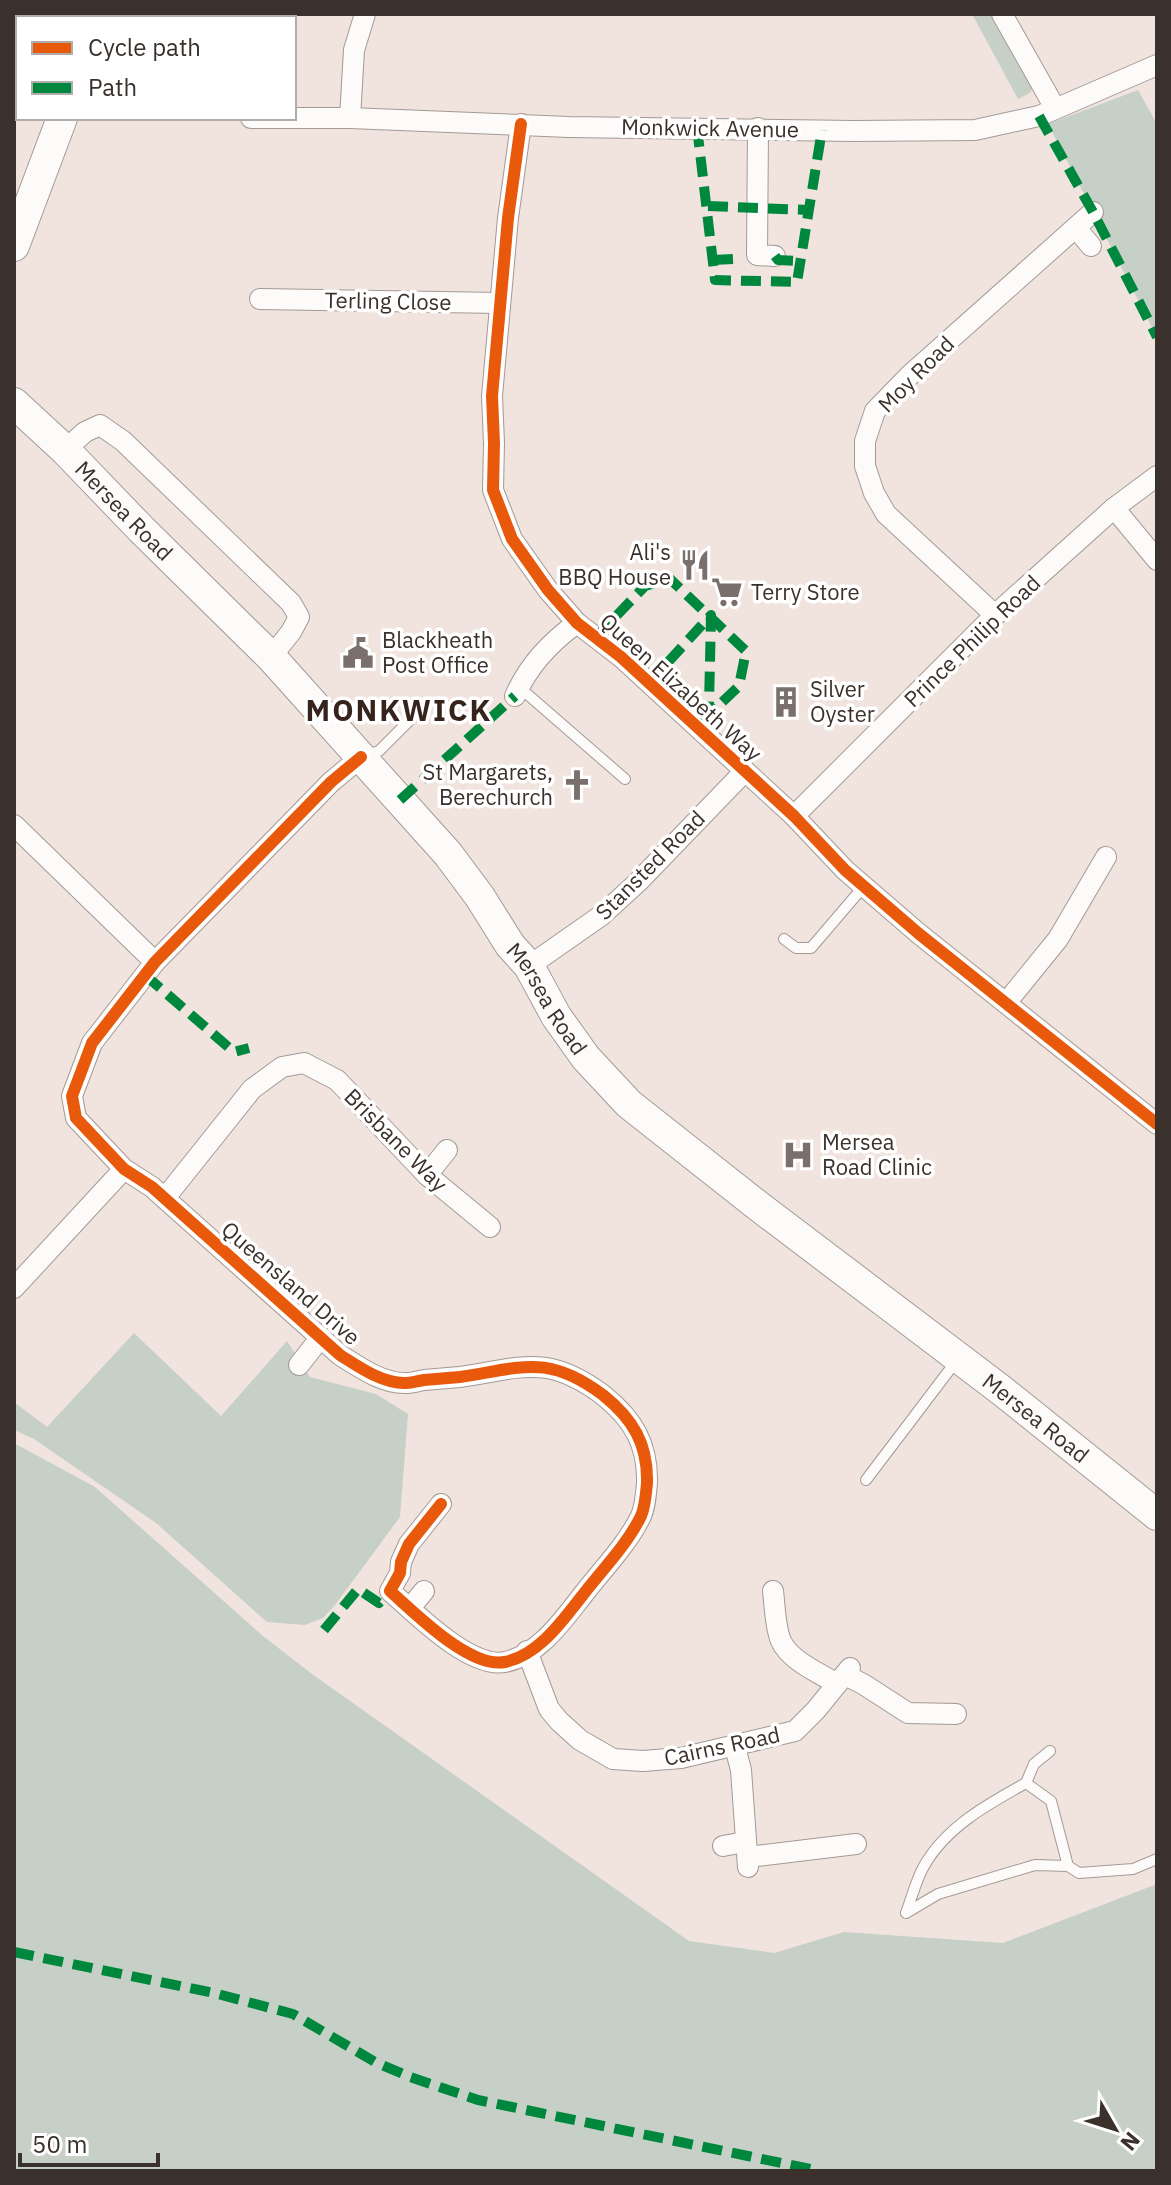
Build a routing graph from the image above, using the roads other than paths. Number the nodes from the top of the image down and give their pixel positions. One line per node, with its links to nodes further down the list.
1 (365, 14): 6 (street)
2 (1002, 14): 4 (street)
3 (1157, 65): 4 (street, Monkwick Avenue)
4 (1055, 108): 9 (street, Monkwick Avenue)
5 (296, 118): 6 (street, Monkwick Avenue)
6 (350, 118): 8 (street, Monkwick Avenue)
7 (61, 120): 12 (main road)
8 (521, 124): 9 (street, Monkwick Avenue); 16 (street, Queen Elizabeth Way)
9 (758, 128): 14 (street)
10 (1093, 212): 11 (street, Moy Road)
11 (1076, 228): 13 (street); 22 (street, Moy Road)
12 (14, 246)
13 (1091, 246)
14 (756, 256)
15 (272, 303): 16 (street, Terling Close)
16 (500, 303): 23 (street, Queen Elizabeth Way)
17 (14, 403): 18 (main road, Mersea Road)
18 (65, 450): 24 (main road, Mersea Road); 24 (street)
19 (1157, 476): 20 (street, Prince Philip Road)
20 (1114, 508): 21 (street); 22 (street, Prince Philip Road)
21 (1157, 560)
22 (995, 615): 31 (street, Prince Philip Road)
23 (577, 623): 25 (street); 28 (street, Queen Elizabeth Way)
24 (271, 657): 27 (main road, Mersea Road)
25 (517, 692): 29 (lane)
26 (412, 718): 27 (lane)
27 (361, 757): 36 (street, Queensland Drive); 37 (main road, Mersea Road)
28 (745, 771): 30 (street, Queen Elizabeth Way); 31 (street, Queen Elizabeth Way)
29 (625, 779)
30 (729, 787): 37 (street, Stansted Road)
31 (794, 816): 34 (street, Queen Elizabeth Way)
32 (15, 829): 36 (street)
33 (1106, 857): 38 (street)
34 (864, 886): 35 (lane); 38 (street, Queen Elizabeth Way)
35 (784, 939)
36 (155, 962): 41 (street, Queensland Drive)
37 (529, 966): 47 (main road, Mersea Road)
38 (1006, 1003): 39 (street, Queen Elizabeth Way)
39 (1157, 1124)
40 (447, 1150): 42 (street)
41 (124, 1169): 43 (street, Queensland Drive); 45 (street)
42 (427, 1175): 43 (street, Brisbane Way); 44 (street, Brisbane Way)
43 (165, 1198): 46 (street, Queensland Drive)
44 (490, 1227)
45 (14, 1288)
46 (321, 1337): 48 (street, Queensland Drive); 55 (street, Queensland Drive)
47 (959, 1358): 49 (lane); 51 (main road, Mersea Road)
48 (299, 1365)
49 (866, 1480)
50 (441, 1504): 54 (street, Queensland Drive)
51 (1157, 1515)
52 (424, 1591): 54 (street)
53 (773, 1591): 56 (street)
54 (410, 1608): 55 (street, Queensland Drive)
55 (527, 1651): 58 (street, Cairns Road)
56 (844, 1676): 57 (street); 58 (street, Cairns Road)
57 (956, 1714)
58 (735, 1747): 63 (street)
59 (1050, 1751): 60 (lane)
60 (1026, 1783): 65 (lane); 65 (lane)
61 (856, 1844): 63 (street)
62 (723, 1846): 63 (street)
63 (747, 1855)
64 (1157, 1859): 65 (lane)
65 (1068, 1866)

